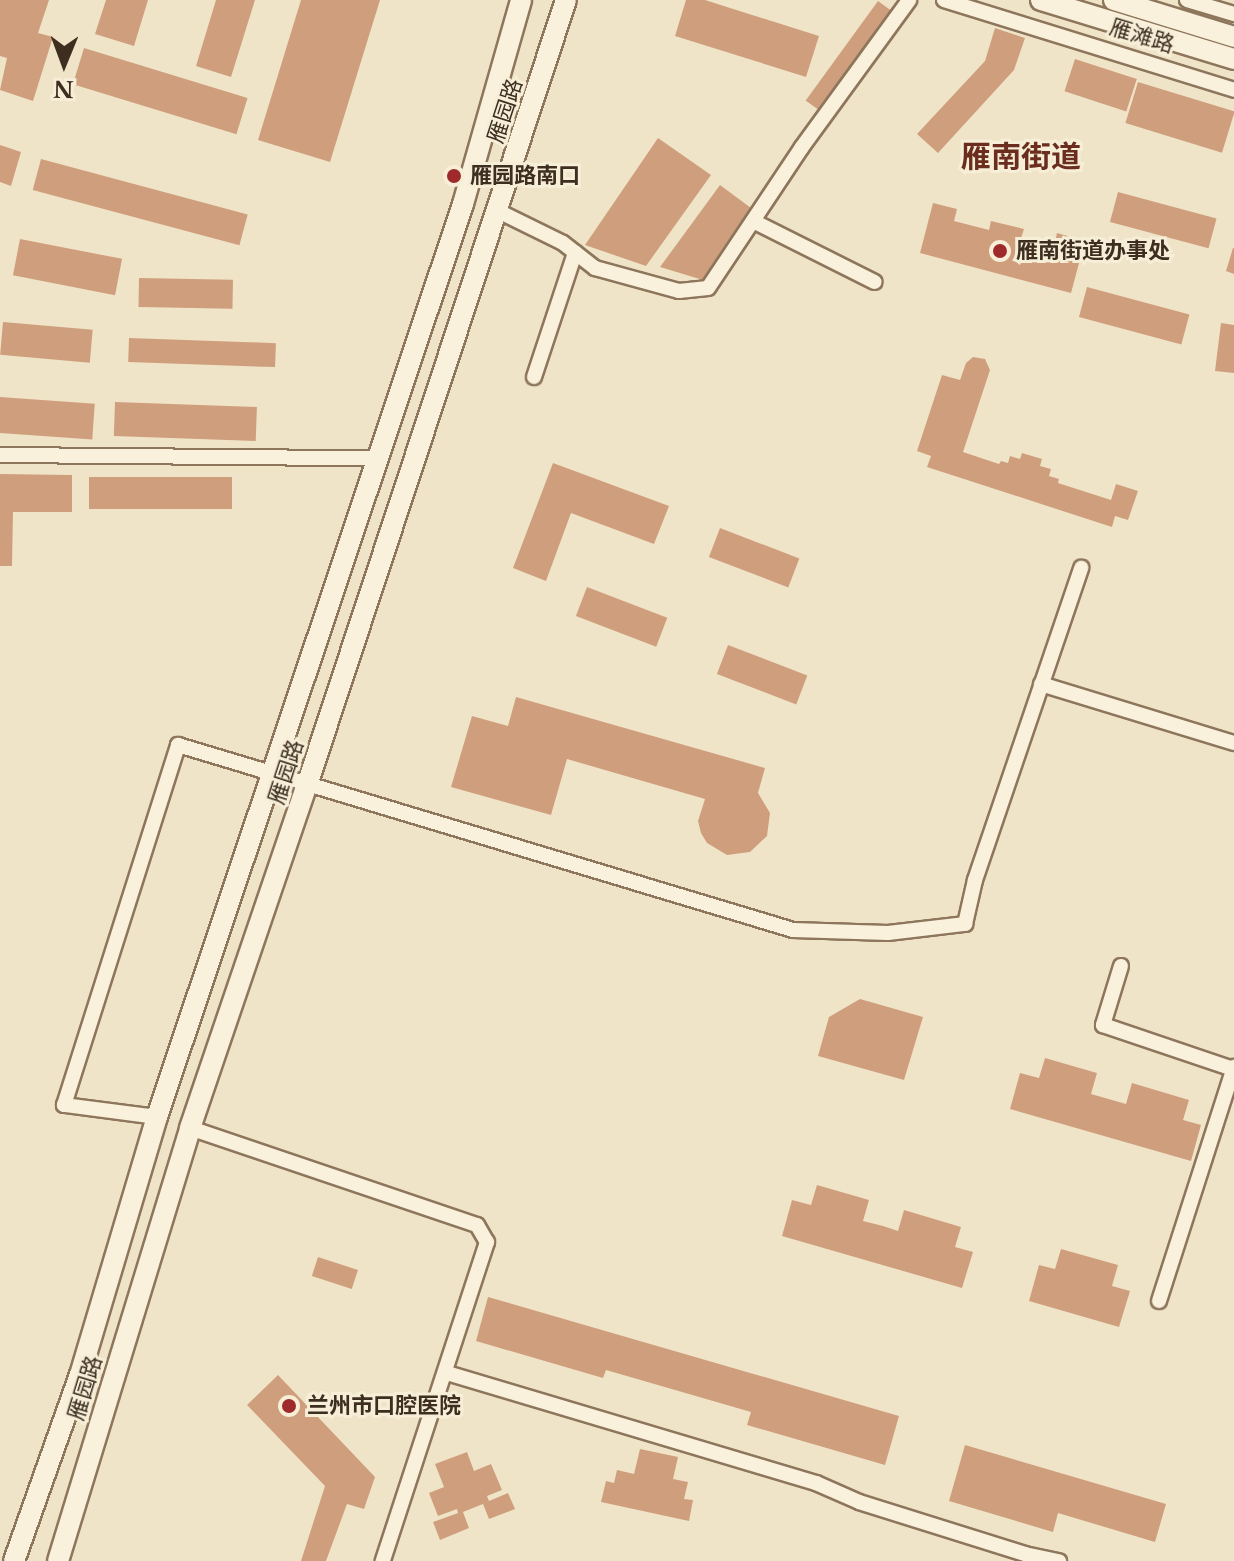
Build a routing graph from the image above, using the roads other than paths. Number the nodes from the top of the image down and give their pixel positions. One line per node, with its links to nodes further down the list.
1 (521, 0): 20 (main road, 雁园路)
2 (566, 0): 14 (main road, 雁园路)
3 (909, 0): 15 (street)
4 (944, 0): 11 (street, 雁滩路)
5 (1041, 0): 8 (main road, 雁滩路)
6 (1114, 0): 10 (main road, 雁滩路)
7 (1187, 0): 9 (street)
8 (1094, 8): 11 (street); 12 (main road, 雁滩路)
9 (1234, 14)
10 (1234, 37)
11 (1085, 43): 13 (street, 雁滩路)
12 (1234, 59)
13 (1234, 90)
14 (498, 211): 16 (street); 25 (main road, 雁园路)
15 (753, 221): 16 (street); 17 (street)
16 (575, 253): 18 (street)
17 (875, 282)
18 (534, 377)
19 (0, 455): 20 (street)
20 (378, 458): 24 (main road, 雁园路)
21 (1081, 568): 22 (street)
22 (1041, 684): 23 (street); 25 (street)
23 (1234, 743)
24 (275, 773): 25 (street); 28 (main road, 雁园路); 28 (street)
25 (308, 782): 29 (main road, 雁园路)
26 (1121, 966): 27 (street)
27 (1234, 1068): 30 (street)
28 (157, 1117): 29 (main road); 32 (main road, 雁园路)
29 (190, 1128): 31 (street); 33 (main road, 雁园路)
30 (1159, 1301)
31 (447, 1373): 34 (street); 35 (street)
32 (14, 1561)
33 (58, 1561)
34 (383, 1561)
35 (1059, 1561)

